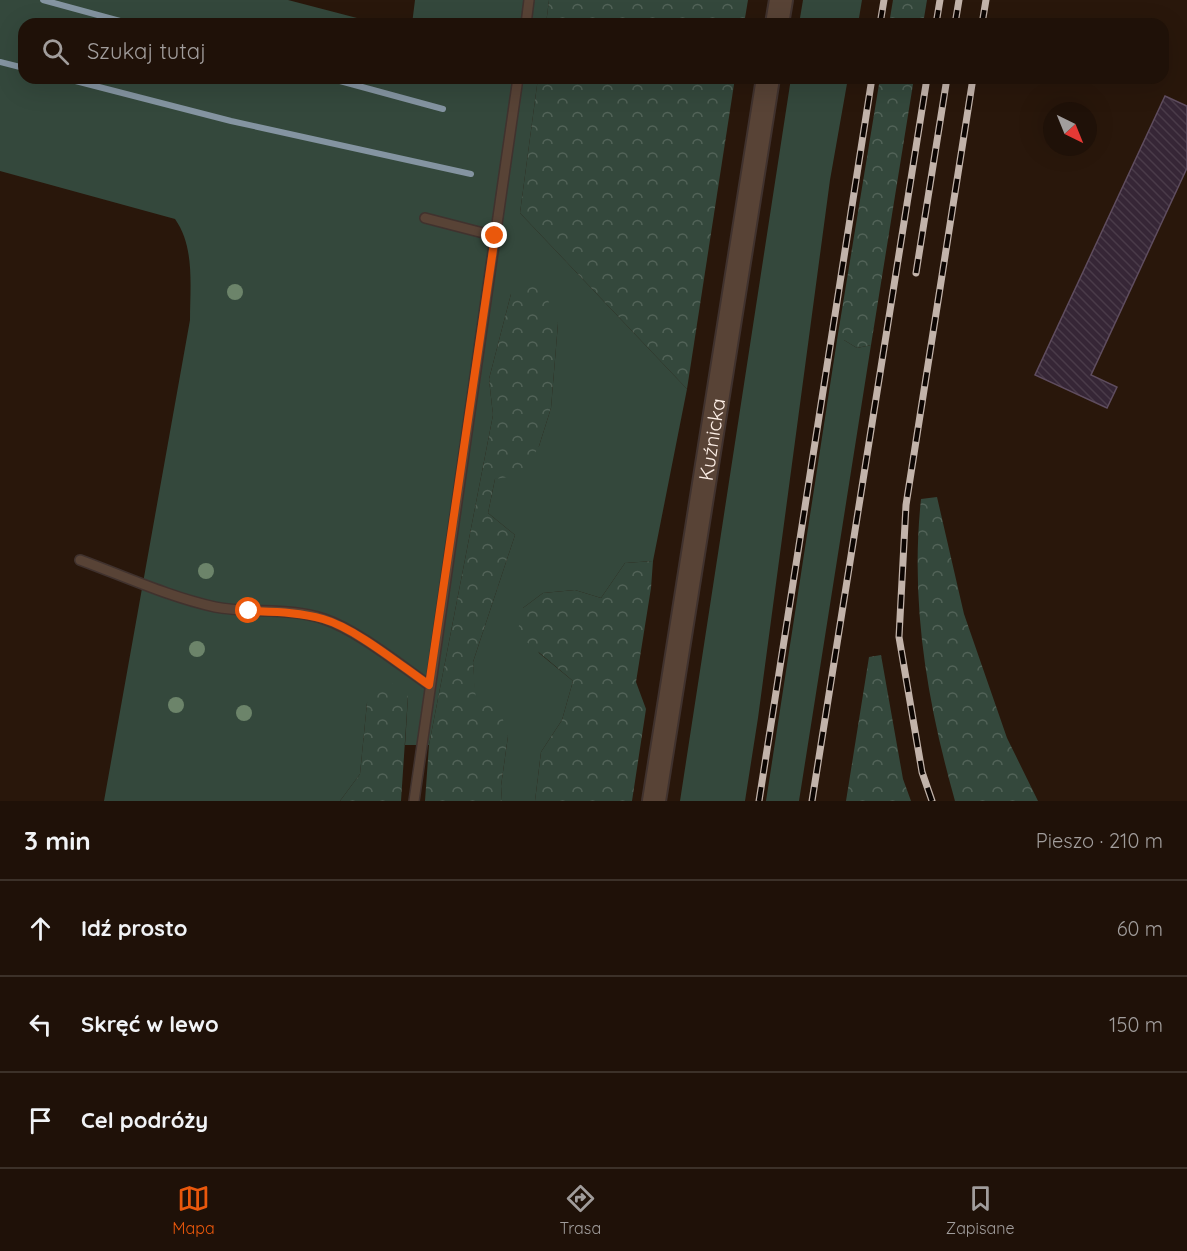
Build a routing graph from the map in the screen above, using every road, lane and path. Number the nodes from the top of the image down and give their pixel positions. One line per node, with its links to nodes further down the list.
1 (529, 0): 3 (lane)
2 (781, 0): 4 (street)
3 (527, 18)
4 (778, 18)
5 (517, 84): 8 (lane)
6 (767, 84): 12 (street, Kuźnicka)
7 (425, 218): 8 (lane)
8 (495, 236): 10 (lane)
9 (80, 560): 10 (lane)
10 (429, 685): 11 (lane)
11 (414, 801)
12 (654, 801)

